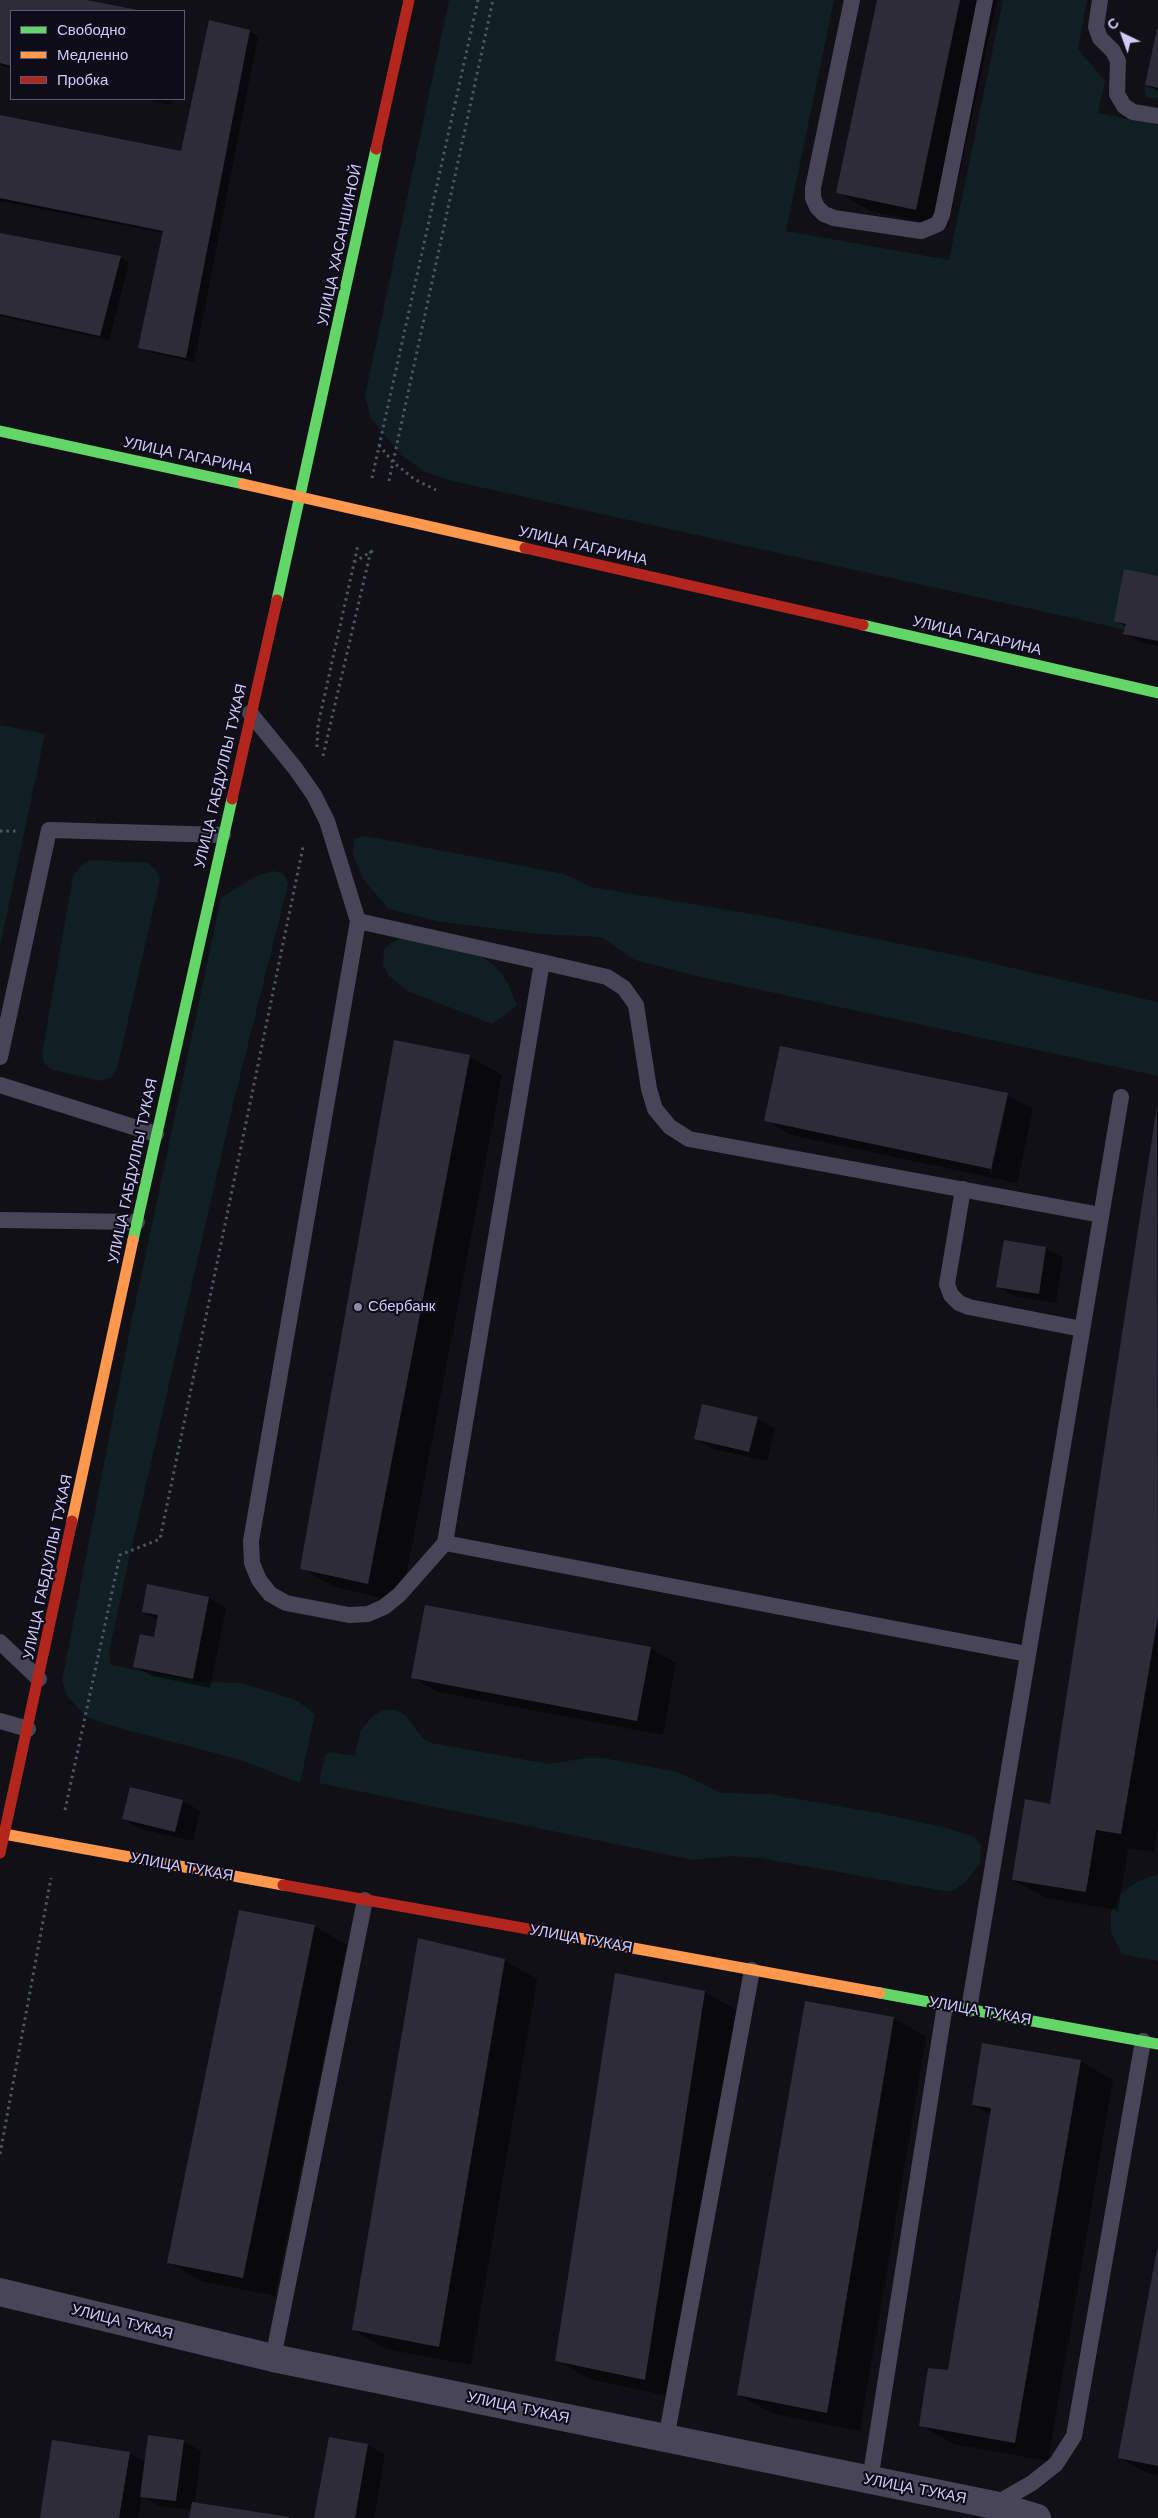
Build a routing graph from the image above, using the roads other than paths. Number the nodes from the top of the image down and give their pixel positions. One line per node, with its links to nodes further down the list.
1 (409, 0): 7 (street, УЛИЦА ХАСАНШИНОЙ)
2 (852, 0): 3 (lane)
3 (984, 0)
4 (1100, 0): 5 (lane)
5 (1158, 116)
6 (0, 431): 7 (street, УЛИЦА ГАГАРИНА)
7 (300, 496): 8 (street, УЛИЦА ГАГАРИНА); 9 (street, УЛИЦА ГАБДУЛЛЫ ТУКАЯ)
8 (1158, 693)
9 (250, 713): 10 (street, УЛИЦА ГАБДУЛЛЫ ТУКАЯ); 11 (lane)
10 (223, 835): 13 (lane); 16 (street, УЛИЦА ГАБДУЛЛЫ ТУКАЯ)
11 (358, 921): 12 (lane); 22 (lane)
12 (542, 962): 17 (lane); 22 (lane)
13 (0, 1057)
14 (0, 1085): 16 (lane)
15 (1121, 1097): 18 (lane)
16 (156, 1134): 20 (street, УЛИЦА ГАБДУЛЛЫ ТУКАЯ)
17 (963, 1189): 18 (lane); 21 (lane)
18 (1101, 1215): 21 (lane)
19 (0, 1220): 20 (lane)
20 (137, 1222): 25 (street, УЛИЦА ГАБДУЛЛЫ ТУКАЯ)
21 (1082, 1329): 24 (lane)
22 (445, 1543): 24 (lane)
23 (0, 1642): 25 (lane)
24 (1027, 1654): 33 (lane)
25 (39, 1679): 27 (street, УЛИЦА ГАБДУЛЛЫ ТУКАЯ)
26 (0, 1721): 27 (lane)
27 (28, 1729): 28 (street, УЛИЦА ГАБДУЛЛЫ ТУКАЯ)
28 (4, 1834): 29 (street, УЛИЦА ГАБДУЛЛЫ ТУКАЯ); 30 (street, УЛИЦА ТУКАЯ)
29 (0, 1853)
30 (365, 1900): 31 (street, УЛИЦА ТУКАЯ); 36 (lane)
31 (752, 1970): 32 (street, УЛИЦА ТУКАЯ); 37 (lane)
32 (945, 2005): 33 (street, УЛИЦА ТУКАЯ); 38 (lane)
33 (969, 2009): 34 (street, УЛИЦА ТУКАЯ)
34 (1150, 2042): 39 (lane)
35 (0, 2292): 36 (street, УЛИЦА ТУКАЯ)
36 (273, 2358): 37 (street, УЛИЦА ТУКАЯ)
37 (666, 2439): 38 (street, УЛИЦА ТУКАЯ)
38 (870, 2480): 39 (street, УЛИЦА ТУКАЯ)
39 (994, 2505): 40 (street, УЛИЦА ТУКАЯ)
40 (1037, 2518)

